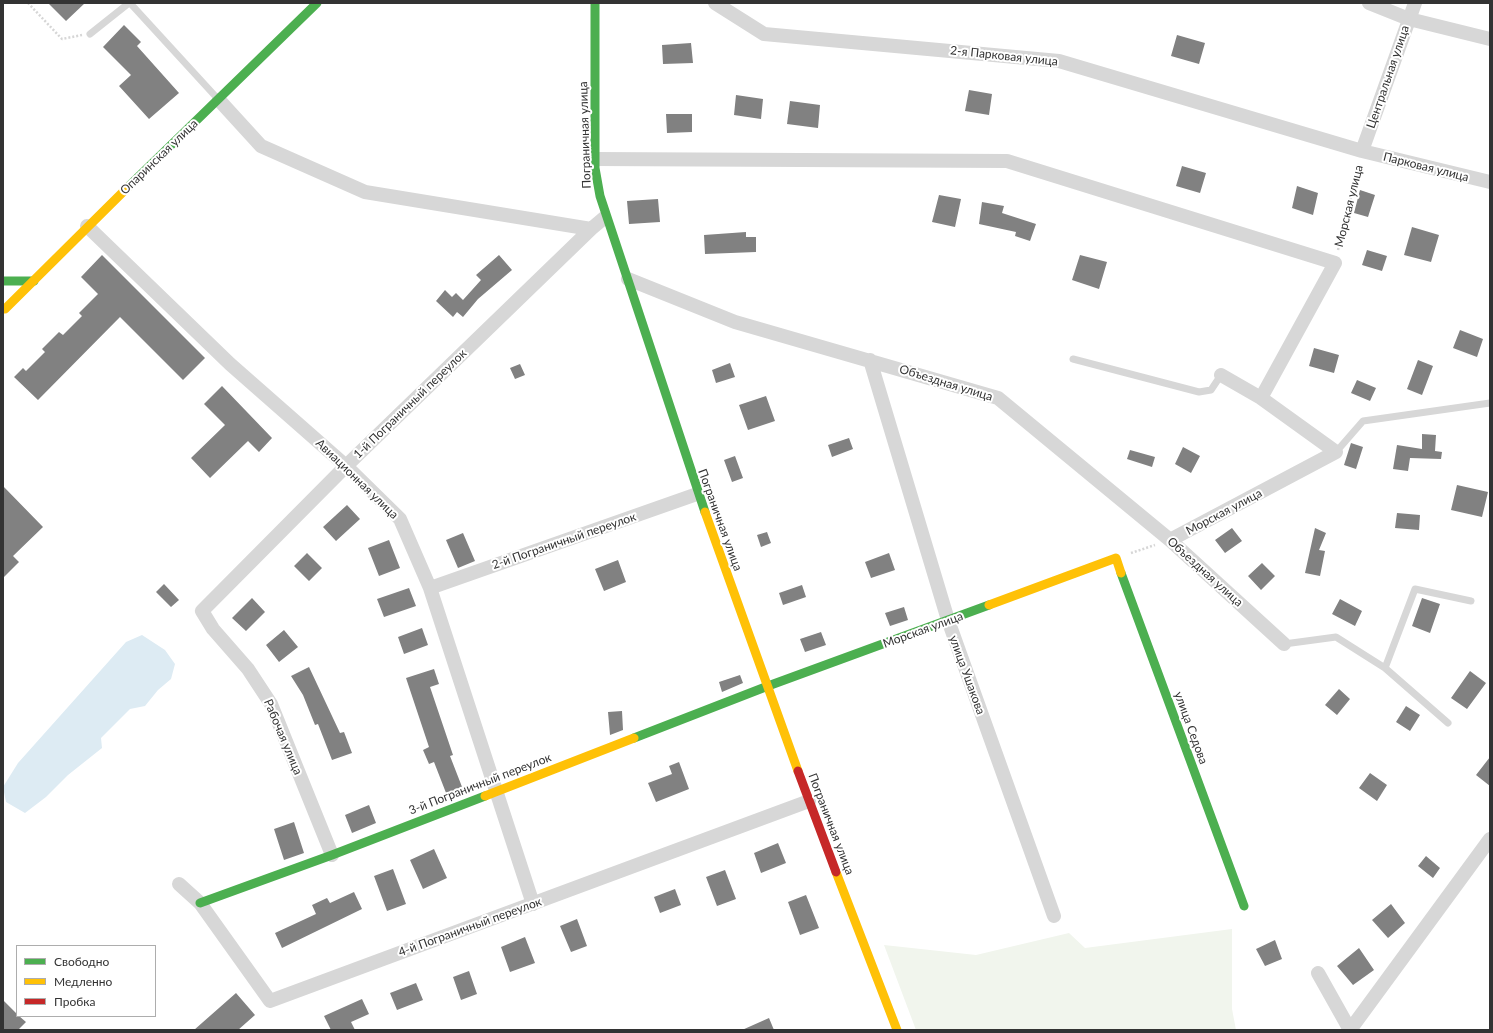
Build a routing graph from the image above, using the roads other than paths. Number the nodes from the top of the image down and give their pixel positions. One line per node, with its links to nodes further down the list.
1 (130, 3): 8 (lane); 10 (lane)
2 (317, 3): 10 (street, Опаринская улица)
3 (595, 3): 12 (street, Пограничная улица)
4 (715, 3): 11 (street, 2-я Парковая улица)
5 (1369, 3): 7 (street)
6 (1415, 3): 7 (street, Центральная улица)
7 (1409, 19): 9 (street); 11 (street, Центральная улица)
8 (90, 34)
9 (1490, 39)
10 (219, 100): 15 (street, Опаринская улица); 16 (street)
11 (1362, 151): 13 (street, Парковая улица)
12 (595, 159): 14 (street, Пограничная улица); 24 (street, Морская улица)
13 (1490, 182)
14 (604, 218): 16 (street, 1-й Пограничный переулок); 17 (street, Пограничная улица)
15 (88, 226): 19 (street, Опаринская улица); 27 (street, Авиационная улица)
16 (591, 229): 27 (street, 1-й Пограничный переулок)
17 (628, 279): 22 (street, Объездная улица); 28 (street, Пограничная улица)
18 (3, 280): 19 (street)
19 (34, 281): 20 (street, Опаринская улица)
20 (4, 310)
21 (1073, 359): 23 (lane)
22 (870, 360): 29 (street, Объездная улица); 34 (street, улица Ушакова)
23 (1221, 375): 24 (street)
24 (1261, 398): 26 (street)
25 (1490, 403): 26 (lane)
26 (1336, 452): 29 (street, Морская улица)
27 (346, 466): 31 (street, Авиационная улица); 33 (street, 1-й Пограничный переулок)
28 (697, 494): 31 (street, 2-й Пограничный переулок); 37 (street, Пограничная улица)
29 (1170, 540): 35 (street, Объездная улица)
30 (1116, 558): 34 (street, Морская улица); 46 (street, улица Седова)
31 (430, 588): 39 (street, Авиационная улица)
32 (1471, 601): 36 (lane)
33 (202, 611): 42 (street, Рабочая улица)
34 (948, 620): 37 (street, Морская улица); 47 (street, улица Ушакова)
35 (1284, 644): 36 (lane)
36 (1385, 668): 38 (lane)
37 (768, 686): 39 (street, 3-й Пограничный переулок); 40 (street, Пограничная улица)
38 (1448, 723)
39 (495, 792): 42 (street, 3-й Пограничный переулок); 45 (street, Авиационная улица)
40 (810, 801): 45 (street, 4-й Пограничный переулок); 49 (street, Пограничная улица)
41 (1490, 839): 50 (street)
42 (332, 854): 44 (street, 3-й Пограничный переулок)
43 (180, 884): 44 (street, 4-й Пограничный переулок)
44 (200, 903): 45 (street, 4-й Пограничный переулок)
45 (533, 904)
46 (1244, 906)
47 (1054, 916)
48 (1318, 973): 50 (street)
49 (897, 1030)
50 (1350, 1030)

